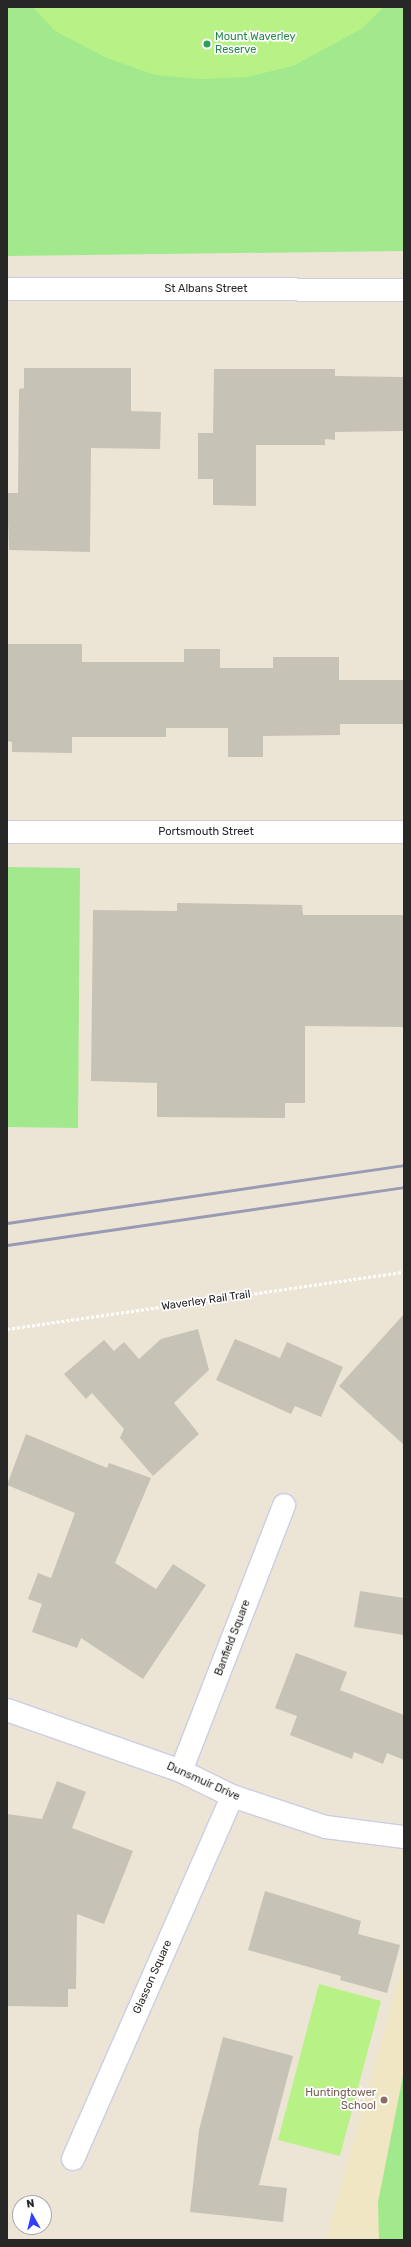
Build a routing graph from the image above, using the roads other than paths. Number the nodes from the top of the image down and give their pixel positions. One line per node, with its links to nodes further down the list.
1 (7, 289): 2 (street, St Albans Street)
2 (404, 290)
3 (7, 832): 4 (street, Portsmouth Street)
4 (404, 832)
5 (284, 1505): 7 (street, Banfield Square)
6 (7, 1710): 7 (street, Dunsmuir Drive)
7 (181, 1771): 8 (street, Dunsmuir Drive)
8 (232, 1796): 9 (street, Dunsmuir Drive); 10 (street, Glasson Square)
9 (404, 1837)
10 (73, 2159)

